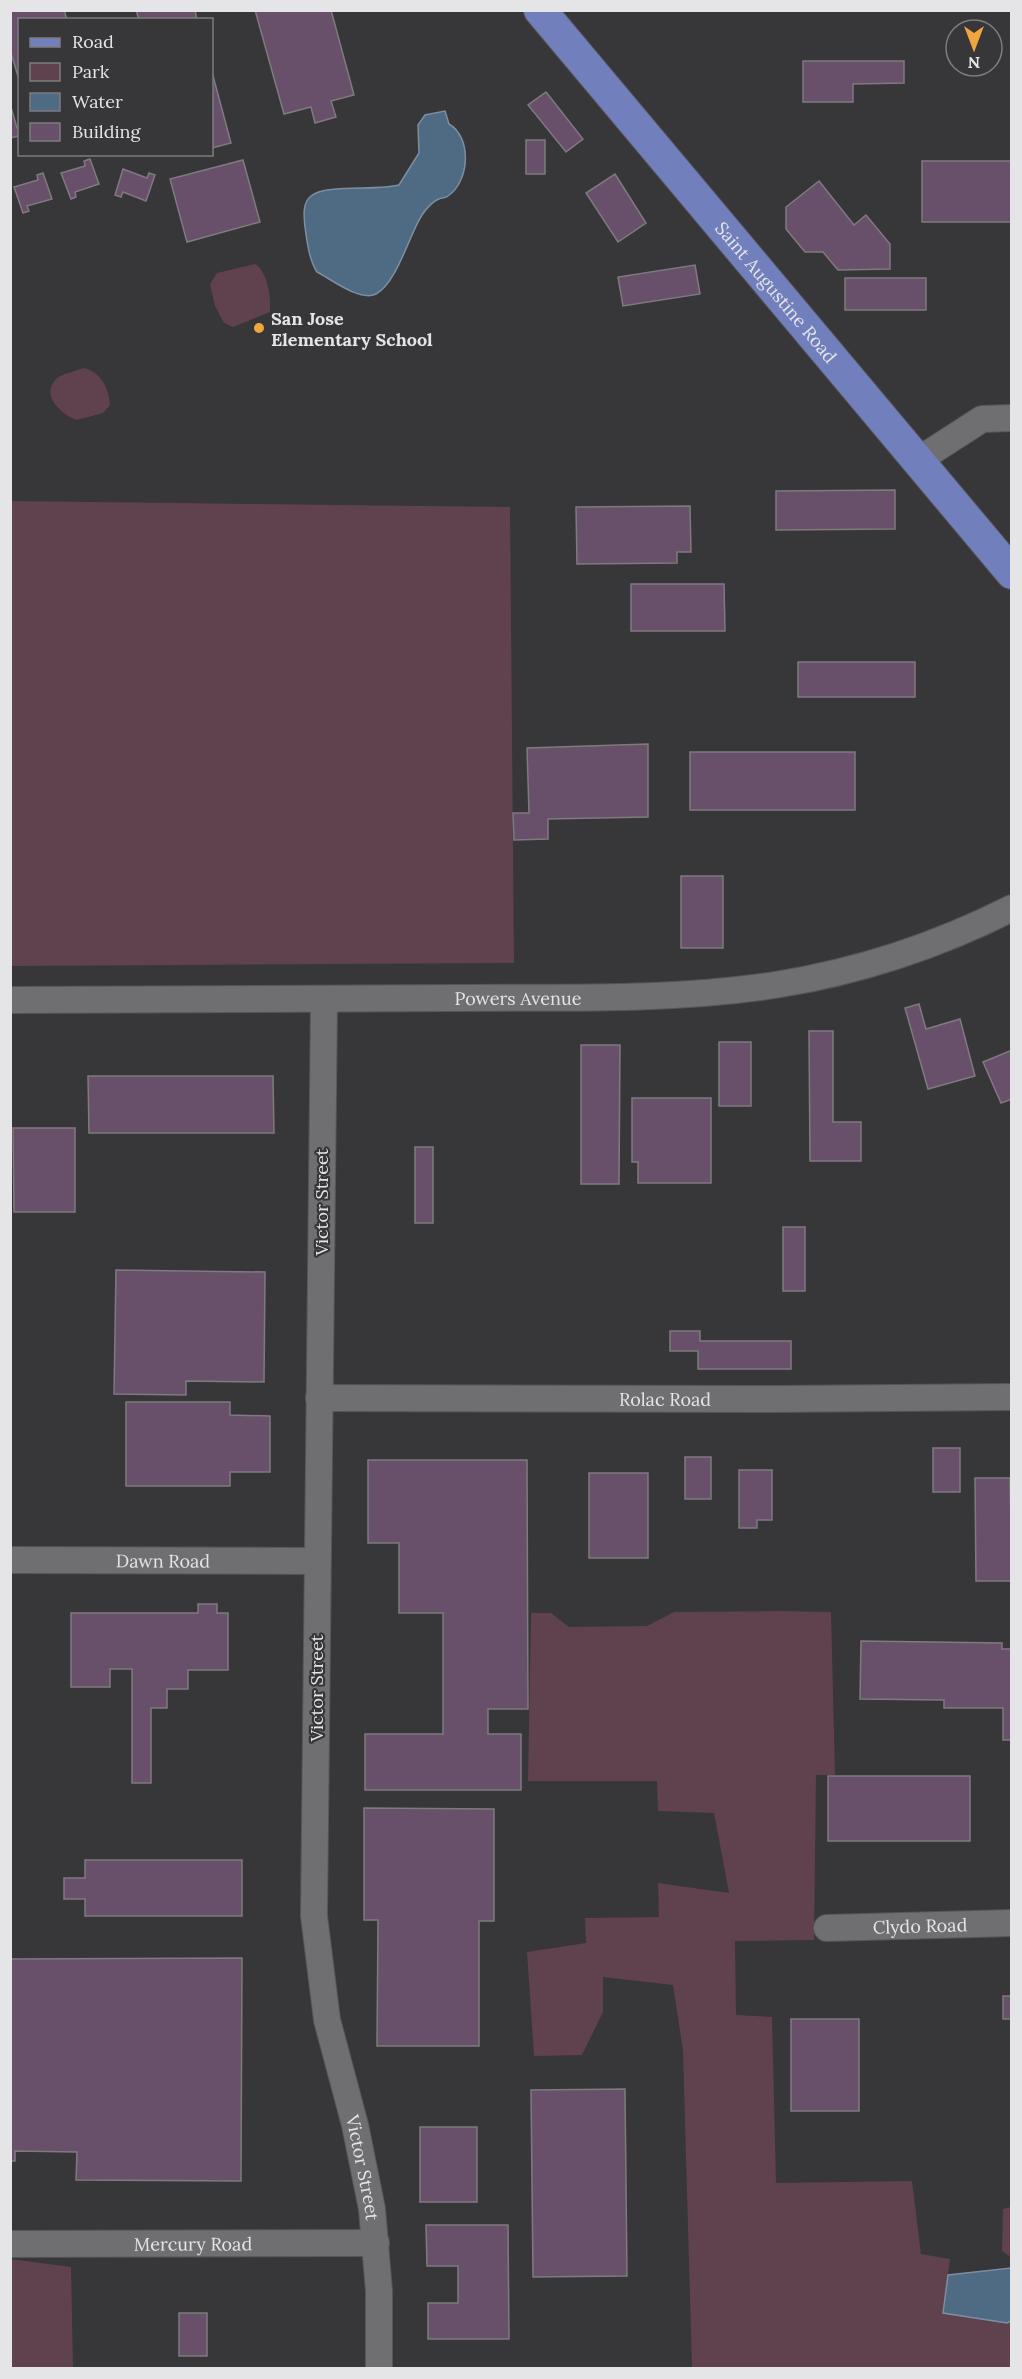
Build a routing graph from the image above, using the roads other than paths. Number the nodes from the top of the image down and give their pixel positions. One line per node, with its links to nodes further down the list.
1 (540, 10): 3 (main road, Saint Augustine Road)
2 (1011, 418): 3 (street)
3 (917, 460): 4 (main road, Saint Augustine Road)
4 (1011, 573)
5 (1011, 908): 7 (street, Powers Avenue)
6 (10, 1000): 7 (street, Powers Avenue)
7 (324, 1000): 9 (street, Victor Street)
8 (1011, 1396): 9 (street, Rolac Road)
9 (319, 1398): 11 (street, Victor Street)
10 (10, 1560): 11 (street, Dawn Road)
11 (316, 1561): 14 (street, Victor Street)
12 (1011, 1923): 13 (street, Clydo Road)
13 (827, 1928)
14 (376, 2242): 15 (street, Mercury Road); 16 (street, Victor Street)
15 (10, 2244)
16 (378, 2368)

